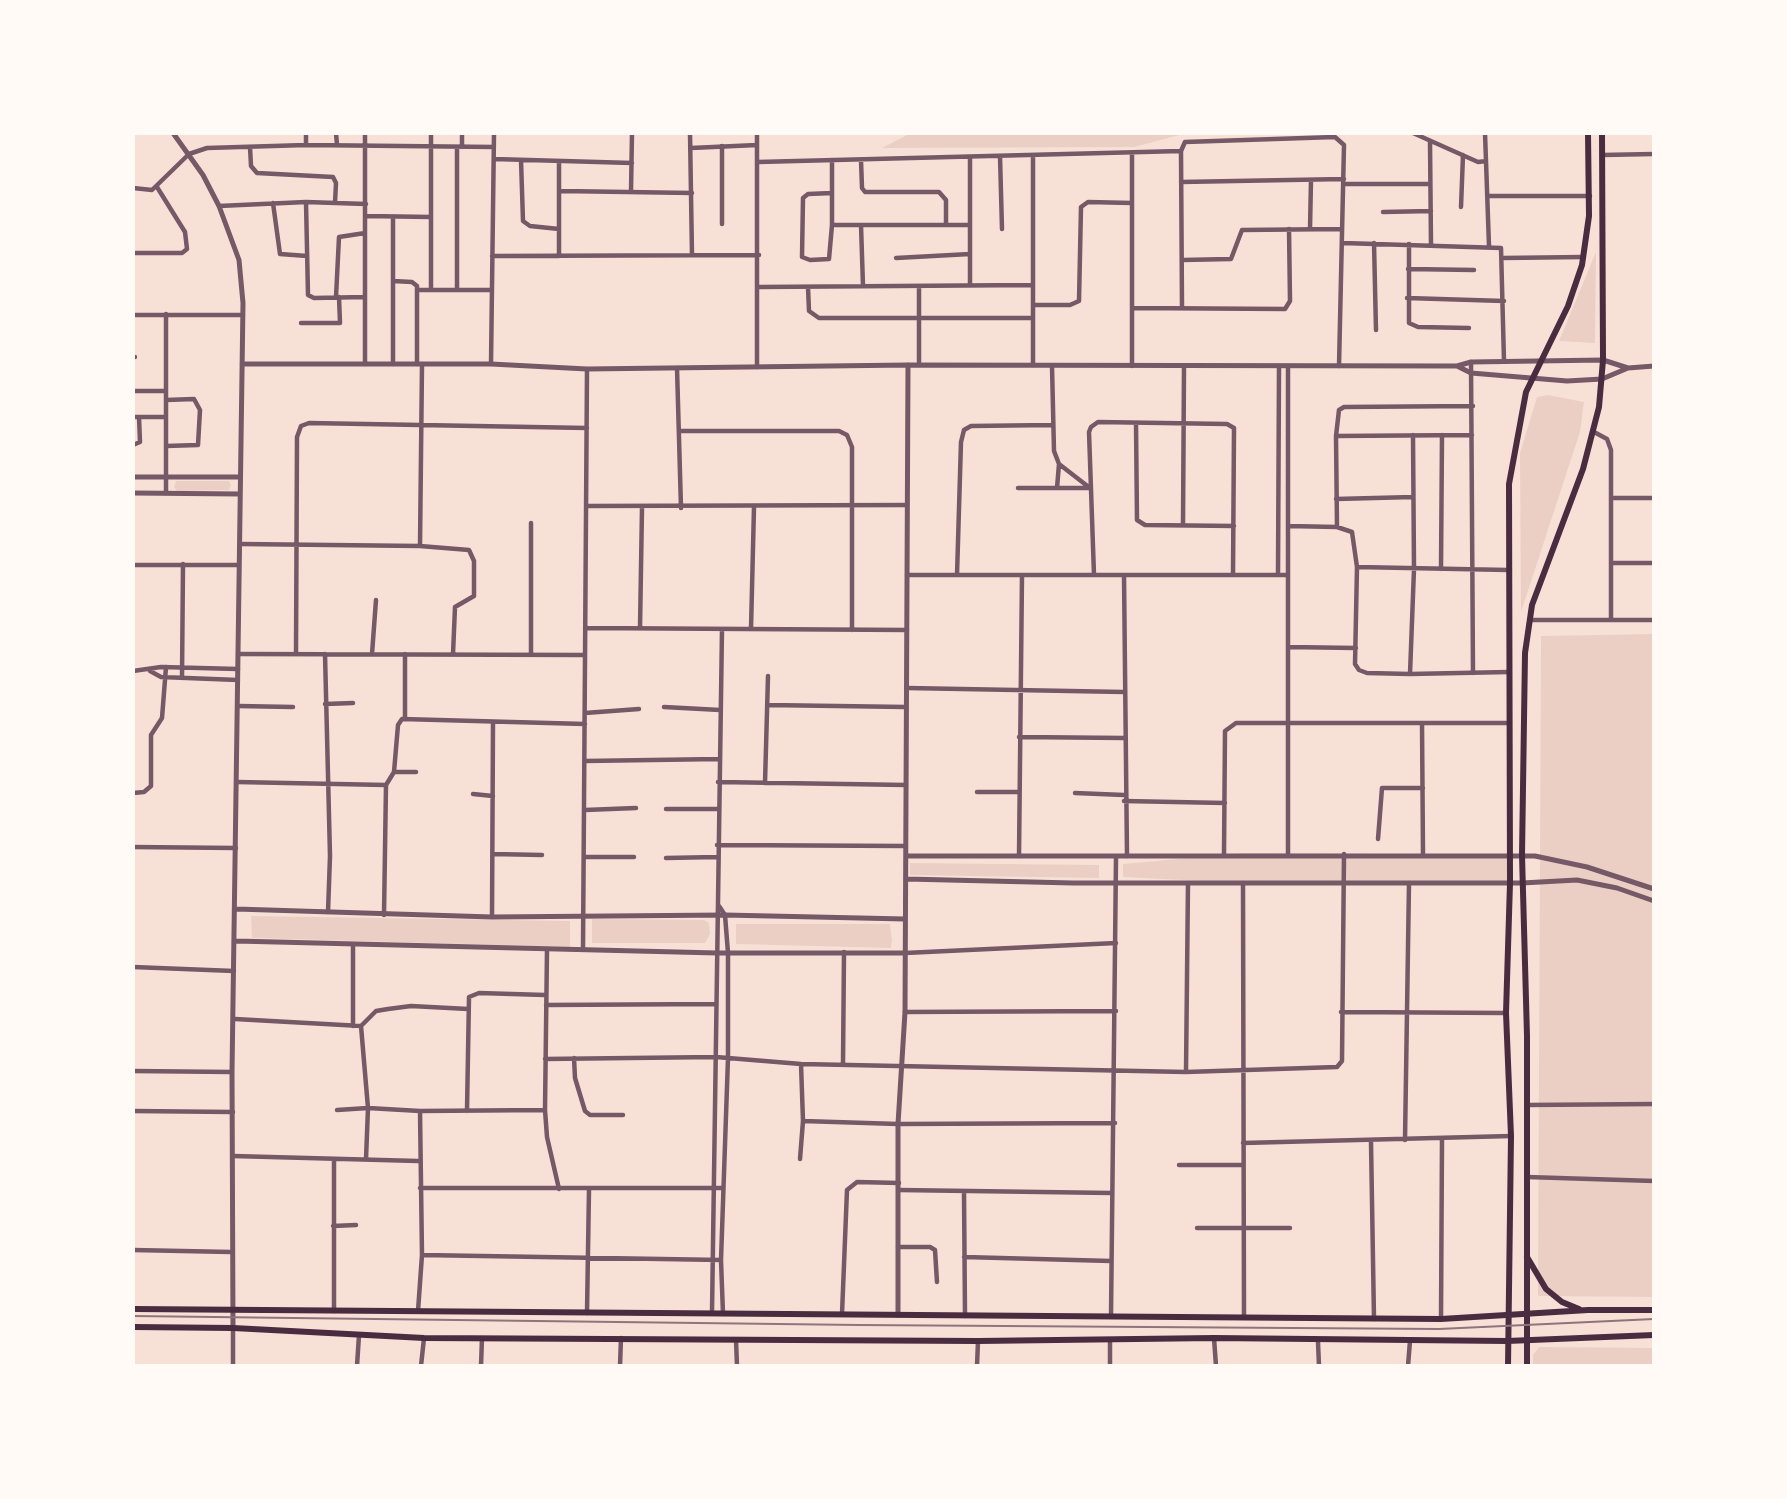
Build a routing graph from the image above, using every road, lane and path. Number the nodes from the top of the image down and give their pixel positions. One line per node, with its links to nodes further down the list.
1 (173, 133): 28 (street)
2 (306, 133): 16 (street)
3 (336, 133): 17 (street)
4 (365, 133): 18 (street)
5 (431, 133): 22 (street)
6 (462, 133): 23 (street)
7 (494, 133): 24 (street)
8 (632, 133): 42 (street)
9 (690, 133): 25 (street)
10 (757, 133): 19 (street)
11 (1413, 133): 15 (street)
12 (1485, 133): 40 (street)
13 (1588, 133): 54 (main road)
14 (1602, 133): 32 (main road)
15 (1430, 142): 31 (street); 46 (street)
16 (306, 145): 17 (street); 20 (street)
17 (337, 145): 18 (street)
18 (365, 145): 22 (street); 59 (street)
19 (757, 145): 21 (street); 41 (street)
20 (250, 146): 28 (street); 57 (street)
21 (722, 146): 25 (street); 67 (street)
22 (431, 147): 23 (street); 66 (street)
23 (459, 147): 24 (street); 105 (street)
24 (494, 148): 35 (street)
25 (691, 148): 51 (street)
26 (1181, 152): 27 (street); 44 (street); 45 (street)
27 (1132, 153): 30 (street); 58 (street)
28 (189, 154): 47 (street); 60 (street)
29 (1654, 154): 32 (street)
30 (1033, 155): 33 (street); 98 (street)
31 (1463, 155): 40 (street); 61 (street)
32 (1602, 155): 122 (main road)
33 (1000, 156): 34 (street); 73 (street)
34 (970, 157): 38 (street); 71 (street)
35 (494, 159): 36 (street); 88 (street)
36 (521, 160): 39 (street); 72 (street)
37 (832, 160): 38 (street); 41 (street); 52 (street)
38 (862, 160): 70 (street)
39 (559, 161): 42 (street); 49 (street)
40 (1486, 161): 53 (street)
41 (758, 162): 86 (street)
42 (632, 163): 50 (street)
43 (1311, 180): 44 (street); 45 (street); 75 (street)
44 (1181, 182): 93 (street)
45 (1344, 182): 46 (street); 76 (street)
46 (1430, 184): 62 (street)
47 (157, 187): 48 (street); 83 (street)
48 (133, 188)
49 (561, 191): 50 (street); 72 (street)
50 (631, 192): 51 (street)
51 (692, 193): 85 (street)
52 (832, 193): 68 (street); 68 (street)
53 (1489, 196): 54 (street); 82 (street)
54 (1590, 196): 90 (main road)
55 (306, 202): 56 (street); 57 (street); 87 (street)
56 (273, 203): 60 (street); 87 (street)
57 (335, 203): 59 (street)
58 (1132, 203): 111 (street); 112 (street)
59 (366, 204): 64 (street)
60 (219, 205): 116 (street)
61 (1461, 207)
62 (1431, 211): 63 (street); 81 (street)
63 (1383, 212)
64 (366, 216): 65 (street); 77 (street)
65 (393, 217): 66 (street); 96 (street)
66 (431, 217): 104 (street)
67 (722, 224)
68 (832, 225): 69 (street)
69 (861, 225): 70 (street); 99 (street)
70 (946, 225): 71 (street)
71 (970, 225): 84 (street)
72 (559, 229): 89 (street)
73 (1002, 229)
74 (1290, 229): 75 (street); 93 (street); 113 (street)
75 (1310, 229): 76 (street)
76 (1342, 229): 78 (street)
77 (365, 233): 107 (street); 108 (street)
78 (1342, 243): 79 (street); 139 (street)
79 (1374, 243): 80 (street); 121 (street)
80 (1409, 244): 81 (street); 94 (street)
81 (1431, 245): 82 (street)
82 (1489, 246): 92 (street)
83 (133, 253)
84 (970, 254): 91 (street); 97 (street)
85 (692, 255): 86 (street); 89 (street)
86 (759, 255): 101 (street)
87 (307, 256): 108 (street)
88 (492, 256): 89 (street); 106 (street)
89 (559, 256)
90 (1584, 257): 92 (street); 123 (main road)
91 (896, 258)
92 (1503, 258): 110 (street)
93 (1182, 260): 113 (street)
94 (1408, 270): 95 (street); 109 (street)
95 (1474, 270)
96 (393, 281): 103 (street); 128 (street)
97 (970, 285): 98 (street); 100 (street)
98 (1033, 285): 111 (street)
99 (863, 286): 100 (street); 102 (street)
100 (919, 286): 117 (street)
101 (759, 287): 102 (street); 143 (street)
102 (808, 287): 117 (street)
103 (417, 290): 104 (street); 129 (street)
104 (431, 290): 105 (street)
105 (457, 290): 106 (street)
106 (492, 290): 130 (street)
107 (365, 296): 108 (street); 127 (street)
108 (338, 297): 119 (street)
109 (1407, 298): 110 (street); 120 (street)
110 (1504, 301): 124 (street)
111 (1033, 305): 118 (street)
112 (1132, 308): 113 (street); 135 (street)
113 (1182, 308)
114 (166, 314): 115 (street); 116 (street); 150 (street)
115 (133, 315)
116 (243, 315): 126 (street)
117 (919, 317): 118 (street); 132 (street)
118 (1033, 318): 133 (street)
119 (301, 323)
120 (1469, 328)
121 (1376, 330)
122 (1603, 359): 123 (street); 144 (street); 148 (main road)
123 (1540, 360): 124 (street); 147 (main road)
124 (1504, 361): 125 (street)
125 (1471, 362): 140 (street); 146 (street)
126 (242, 364): 127 (street); 171 (street)
127 (365, 364): 128 (street)
128 (393, 364): 129 (street)
129 (420, 364): 130 (street); 156 (street)
130 (491, 365): 145 (street)
131 (908, 365): 132 (street); 143 (street); 182 (street)
132 (919, 365): 133 (street)
133 (1033, 366): 134 (street)
134 (1052, 366): 135 (street); 157 (street)
135 (1132, 366): 136 (street)
136 (1184, 366): 137 (street); 158 (street)
137 (1279, 366): 138 (street); 212 (street)
138 (1288, 366): 139 (street); 191 (street)
139 (1339, 366): 140 (street)
140 (1457, 366): 146 (street)
141 (1654, 366): 144 (street)
142 (677, 368): 143 (street); 145 (street); 160 (street)
143 (757, 368)
144 (1628, 368): 148 (street)
145 (586, 369): 159 (street)
146 (1471, 373): 147 (street); 152 (street)
147 (1532, 377): 148 (street); 205 (main road)
148 (1602, 379): 161 (main road)
149 (133, 391): 150 (street)
150 (166, 391): 151 (street)
151 (166, 400): 154 (street); 167 (street)
152 (1472, 406): 164 (street); 165 (street)
153 (136, 417): 154 (street); 166 (street)
154 (166, 417): 167 (street)
155 (1136, 423): 158 (street); 174 (street); 189 (street)
156 (421, 425): 159 (street); 194 (street); 195 (street)
157 (1052, 425): 168 (street); 207 (street)
158 (1184, 425): 189 (street); 190 (street)
159 (587, 428): 183 (street)
160 (679, 431): 184 (street); 186 (street)
161 (1594, 432): 179 (street); 215 (main road)
162 (1413, 435): 163 (street); 165 (street); 178 (street)
163 (1442, 435): 164 (street); 203 (street)
164 (1472, 435): 204 (street)
165 (1336, 436): 181 (street)
166 (133, 445)
167 (166, 446): 170 (street)
168 (1059, 464): 173 (street); 174 (street)
169 (133, 477): 170 (street)
170 (165, 477): 171 (street); 176 (street)
171 (240, 477): 177 (street)
172 (1018, 488): 173 (street)
173 (1057, 488): 174 (street)
174 (1090, 488): 209 (street)
175 (133, 493): 176 (street)
176 (166, 493): 177 (street)
177 (240, 494): 193 (street)
178 (1413, 497): 181 (street); 202 (street)
179 (1612, 498): 180 (street); 196 (street)
180 (1654, 498)
181 (1336, 499): 192 (street)
182 (907, 505): 184 (street); 206 (street)
183 (588, 506): 185 (street); 218 (street)
184 (853, 507): 187 (street); 222 (street)
185 (642, 508): 186 (street); 219 (street)
186 (681, 508): 187 (street)
187 (754, 508): 221 (street)
188 (531, 523): 232 (street)
189 (1184, 525): 190 (street)
190 (1234, 526): 211 (street)
191 (1288, 526): 192 (street); 213 (street)
192 (1337, 527): 201 (street)
193 (240, 544): 194 (street); 200 (street)
194 (298, 545): 195 (street); 227 (street)
195 (419, 546): 231 (street)
196 (1612, 563): 197 (street); 216 (street)
197 (1654, 563)
198 (183, 564): 199 (street); 200 (street); 235 (street)
199 (133, 565)
200 (239, 565): 226 (street)
201 (1357, 567): 202 (street); 225 (street)
202 (1414, 569): 203 (street); 241 (street)
203 (1440, 569): 204 (street)
204 (1471, 569): 205 (street); 240 (street)
205 (1508, 570): 239 (main road)
206 (907, 575): 207 (street); 223 (street)
207 (957, 575): 208 (street)
208 (1022, 575): 209 (street); 247 (street)
209 (1094, 575): 210 (street)
210 (1124, 575): 211 (street); 248 (street)
211 (1233, 575): 212 (street)
212 (1278, 575): 213 (street)
213 (1288, 575): 224 (street)
214 (376, 600): 229 (street)
215 (1529, 620): 216 (street); 302 (main road)
216 (1611, 621): 217 (street)
217 (1654, 621)
218 (585, 628): 219 (street); 233 (street)
219 (640, 628): 220 (street)
220 (722, 629): 221 (street); 257 (street)
221 (751, 629): 222 (street)
222 (852, 630): 223 (street)
223 (907, 630): 246 (street)
224 (1288, 647): 225 (street); 261 (street)
225 (1356, 648): 241 (street)
226 (238, 654): 227 (street); 236 (street)
227 (296, 654): 228 (street)
228 (325, 654): 229 (street); 250 (street)
229 (372, 654): 230 (street)
230 (405, 654): 231 (street); 259 (street)
231 (453, 654): 232 (street)
232 (531, 654): 233 (street)
233 (584, 655): 258 (street)
234 (166, 667): 235 (street); 238 (street); 243 (street)
235 (182, 667): 236 (street); 244 (street)
236 (238, 668): 245 (street)
237 (133, 671): 238 (street)
238 (149, 671): 243 (street)
239 (1509, 672): 240 (street); 263 (main road)
240 (1473, 673): 241 (street)
241 (1410, 674)
242 (768, 676): 251 (street)
243 (166, 677): 244 (street); 280 (street)
244 (182, 678): 245 (street)
245 (238, 680): 252 (street)
246 (906, 688): 247 (street); 255 (street)
247 (1020, 690): 248 (street); 265 (street)
248 (1124, 692): 266 (street)
249 (353, 703): 250 (street)
250 (325, 704): 276 (street)
251 (767, 705): 255 (street); 273 (street)
252 (238, 706): 253 (street); 271 (street)
253 (293, 707)
254 (664, 707): 257 (street)
255 (906, 707): 275 (street)
256 (639, 709): 258 (street)
257 (720, 710): 267 (street)
258 (585, 713): 264 (street)
259 (405, 719): 260 (street); 269 (street)
260 (493, 722): 264 (street); 283 (street)
261 (1288, 722): 262 (street); 285 (street); 297 (street)
262 (1422, 723): 263 (street); 277 (street)
263 (1511, 723): 301 (main road)
264 (585, 724): 268 (street)
265 (1019, 737): 266 (street); 279 (street)
266 (1124, 738): 284 (street)
267 (719, 759): 268 (street); 272 (street)
268 (585, 761): 289 (street)
269 (394, 772): 270 (street); 274 (street)
270 (416, 772)
271 (237, 782): 276 (street); 294 (street)
272 (718, 782): 273 (street); 288 (street)
273 (765, 783): 275 (street)
274 (386, 785): 276 (street); 324 (street)
275 (906, 785): 292 (street)
276 (329, 786): 323 (street)
277 (1423, 788): 290 (street); 300 (street)
278 (977, 792): 279 (street)
279 (1019, 792): 304 (street)
280 (133, 793)
281 (1075, 793): 284 (street)
282 (473, 794): 283 (street)
283 (493, 796): 295 (street)
284 (1124, 798): 285 (street); 305 (street)
285 (1224, 803): 296 (street)
286 (636, 808): 289 (street)
287 (666, 808): 288 (street)
288 (718, 809): 291 (street)
289 (585, 810): 306 (street)
290 (1378, 839)
291 (716, 845): 292 (street); 308 (street)
292 (905, 846): 303 (street)
293 (133, 847): 294 (street)
294 (236, 848): 322 (street)
295 (493, 854): 299 (street); 328 (street)
296 (1224, 854): 297 (street); 305 (street)
297 (1288, 854): 298 (street)
298 (1344, 854): 300 (street); 315 (street)
299 (542, 855)
300 (1423, 855): 301 (street)
301 (1510, 855): 302 (street); 317 (main road)
302 (1522, 855): 318 (main road); 319 (street)
303 (906, 856): 304 (street); 311 (street)
304 (1019, 856): 309 (street)
305 (1127, 856): 309 (street)
306 (584, 857): 307 (street); 327 (street)
307 (634, 857)
308 (717, 857): 310 (street); 321 (street)
309 (1116, 857): 312 (street)
310 (666, 858)
311 (906, 879): 312 (street); 329 (street)
312 (1117, 883): 313 (street); 331 (street)
313 (1188, 883): 314 (street); 363 (street)
314 (1243, 883): 315 (street); 364 (street)
315 (1343, 883): 316 (street); 347 (street)
316 (1409, 883): 317 (street); 348 (street)
317 (1510, 883): 318 (street); 349 (main road)
318 (1522, 883): 320 (street); 366 (main road)
319 (1654, 889)
320 (1654, 901)
321 (718, 905): 325 (street); 326 (street)
322 (236, 909): 323 (street); 330 (street)
323 (327, 914): 324 (street)
324 (384, 915): 328 (street)
325 (716, 915): 326 (street); 327 (street); 335 (street)
326 (725, 915): 329 (street); 336 (street)
327 (582, 916): 328 (street); 334 (street)
328 (492, 917)
329 (905, 919): 338 (street)
330 (236, 941): 332 (street); 340 (street)
331 (1116, 943): 338 (street); 345 (street)
332 (353, 946): 333 (street); 351 (street)
333 (547, 949): 334 (street); 341 (street)
334 (583, 949): 335 (street)
335 (717, 953): 336 (street); 342 (street)
336 (728, 953): 337 (street); 355 (street)
337 (844, 953): 338 (street); 358 (street)
338 (905, 953): 346 (street)
339 (133, 967): 340 (street)
340 (234, 971): 350 (street)
341 (546, 995): 343 (street); 344 (street)
342 (716, 1004): 343 (street); 353 (street)
343 (546, 1005): 356 (street)
344 (468, 1009): 352 (street); 372 (street)
345 (1116, 1011): 346 (street); 360 (street)
346 (905, 1012): 359 (street)
347 (1341, 1012): 348 (street); 364 (street)
348 (1409, 1012): 349 (street); 380 (street)
349 (1506, 1013): 378 (main road)
350 (235, 1019): 351 (street); 362 (street)
351 (353, 1026): 352 (street)
352 (361, 1026): 367 (street)
353 (716, 1057): 354 (street); 355 (street); 394 (street)
354 (574, 1058): 356 (street); 374 (street)
355 (728, 1058): 357 (street); 395 (street)
356 (545, 1059): 368 (street)
357 (801, 1064): 358 (street); 375 (street)
358 (843, 1064): 359 (street)
359 (902, 1065): 360 (street); 377 (street)
360 (1113, 1070): 363 (street); 376 (street)
361 (133, 1071): 362 (street)
362 (232, 1072): 373 (street)
363 (1186, 1072): 364 (street)
364 (1242, 1072): 382 (street)
365 (1654, 1104): 366 (street)
366 (1527, 1105): 390 (main road)
367 (368, 1108): 370 (street); 371 (street); 386 (street)
368 (545, 1110): 372 (street); 396 (street)
369 (133, 1111): 373 (street)
370 (337, 1111)
371 (420, 1111): 372 (street); 387 (street)
372 (467, 1111)
373 (233, 1112): 383 (street)
374 (623, 1115)
375 (803, 1121): 377 (street); 384 (street)
376 (1115, 1123): 377 (street); 399 (street)
377 (898, 1124): 392 (street)
378 (1511, 1136): 379 (street); 426 (main road)
379 (1442, 1138): 380 (street); 433 (street)
380 (1405, 1140): 381 (street)
381 (1371, 1142): 382 (street); 432 (street)
382 (1242, 1143): 389 (street)
383 (233, 1156): 385 (street); 407 (street)
384 (800, 1159)
385 (334, 1160): 386 (street); 401 (street)
386 (366, 1160): 387 (street)
387 (418, 1161): 393 (street)
388 (1179, 1165): 389 (street)
389 (1243, 1165): 403 (street)
390 (1527, 1177): 391 (street); 409 (main road)
391 (1654, 1181)
392 (899, 1186): 398 (street); 405 (street); 427 (street)
393 (420, 1188): 396 (street); 408 (street)
394 (711, 1188): 395 (street); 397 (street); 412 (street)
395 (723, 1188): 413 (street)
396 (559, 1189): 397 (street)
397 (589, 1189): 411 (street)
398 (964, 1193): 399 (street); 410 (street)
399 (1112, 1194): 414 (street)
400 (356, 1225): 401 (street)
401 (333, 1226): 420 (street)
402 (1197, 1228): 403 (street)
403 (1244, 1228): 404 (street); 431 (street)
404 (1290, 1228)
405 (898, 1247): 415 (street); 428 (street)
406 (133, 1250): 407 (street)
407 (231, 1252): 417 (street)
408 (422, 1255): 411 (street); 421 (street)
409 (1527, 1256): 418 (main road); 423 (main road)
410 (964, 1257): 414 (street); 429 (street)
411 (587, 1260): 412 (street); 422 (street)
412 (710, 1260): 413 (street); 424 (street)
413 (721, 1260): 425 (street)
414 (1111, 1261): 430 (street)
415 (937, 1282)
416 (133, 1309): 417 (main road)
417 (231, 1310): 420 (main road); 435 (street)
418 (1588, 1310): 419 (main road); 423 (main road)
419 (1654, 1310)
420 (334, 1311): 421 (main road)
421 (418, 1311): 422 (main road)
422 (587, 1313): 424 (main road)
423 (1528, 1313): 426 (main road); 444 (main road)
424 (712, 1314): 425 (main road)
425 (723, 1314): 427 (main road)
426 (1508, 1314): 433 (main road); 447 (main road)
427 (842, 1315): 428 (main road)
428 (898, 1315): 429 (main road)
429 (965, 1316): 430 (main road)
430 (1111, 1316): 431 (main road)
431 (1244, 1316): 432 (main road)
432 (1374, 1318): 433 (main road)
433 (1441, 1320)
434 (133, 1327): 435 (main road)
435 (233, 1328): 436 (main road); 449 (street)
436 (359, 1335): 440 (main road); 450 (street)
437 (1654, 1335): 444 (main road)
438 (482, 1337): 439 (main road); 440 (main road); 452 (street)
439 (621, 1337): 442 (main road); 453 (street)
440 (424, 1338): 451 (street)
441 (1214, 1338): 443 (main road); 448 (main road); 457 (street)
442 (736, 1339): 445 (main road); 454 (street)
443 (1110, 1340): 445 (main road); 456 (street)
444 (1527, 1340): 447 (main road); 461 (main road)
445 (978, 1341): 455 (street)
446 (1410, 1341): 447 (main road); 448 (main road); 459 (street)
447 (1507, 1341): 460 (main road)
448 (1318, 1342): 458 (street)
449 (233, 1366)
450 (357, 1366)
451 (421, 1366)
452 (481, 1366)
453 (620, 1366)
454 (737, 1366)
455 (977, 1366)
456 (1110, 1366)
457 (1216, 1366)
458 (1319, 1366)
459 (1408, 1366)
460 (1508, 1366)
461 (1527, 1366)

